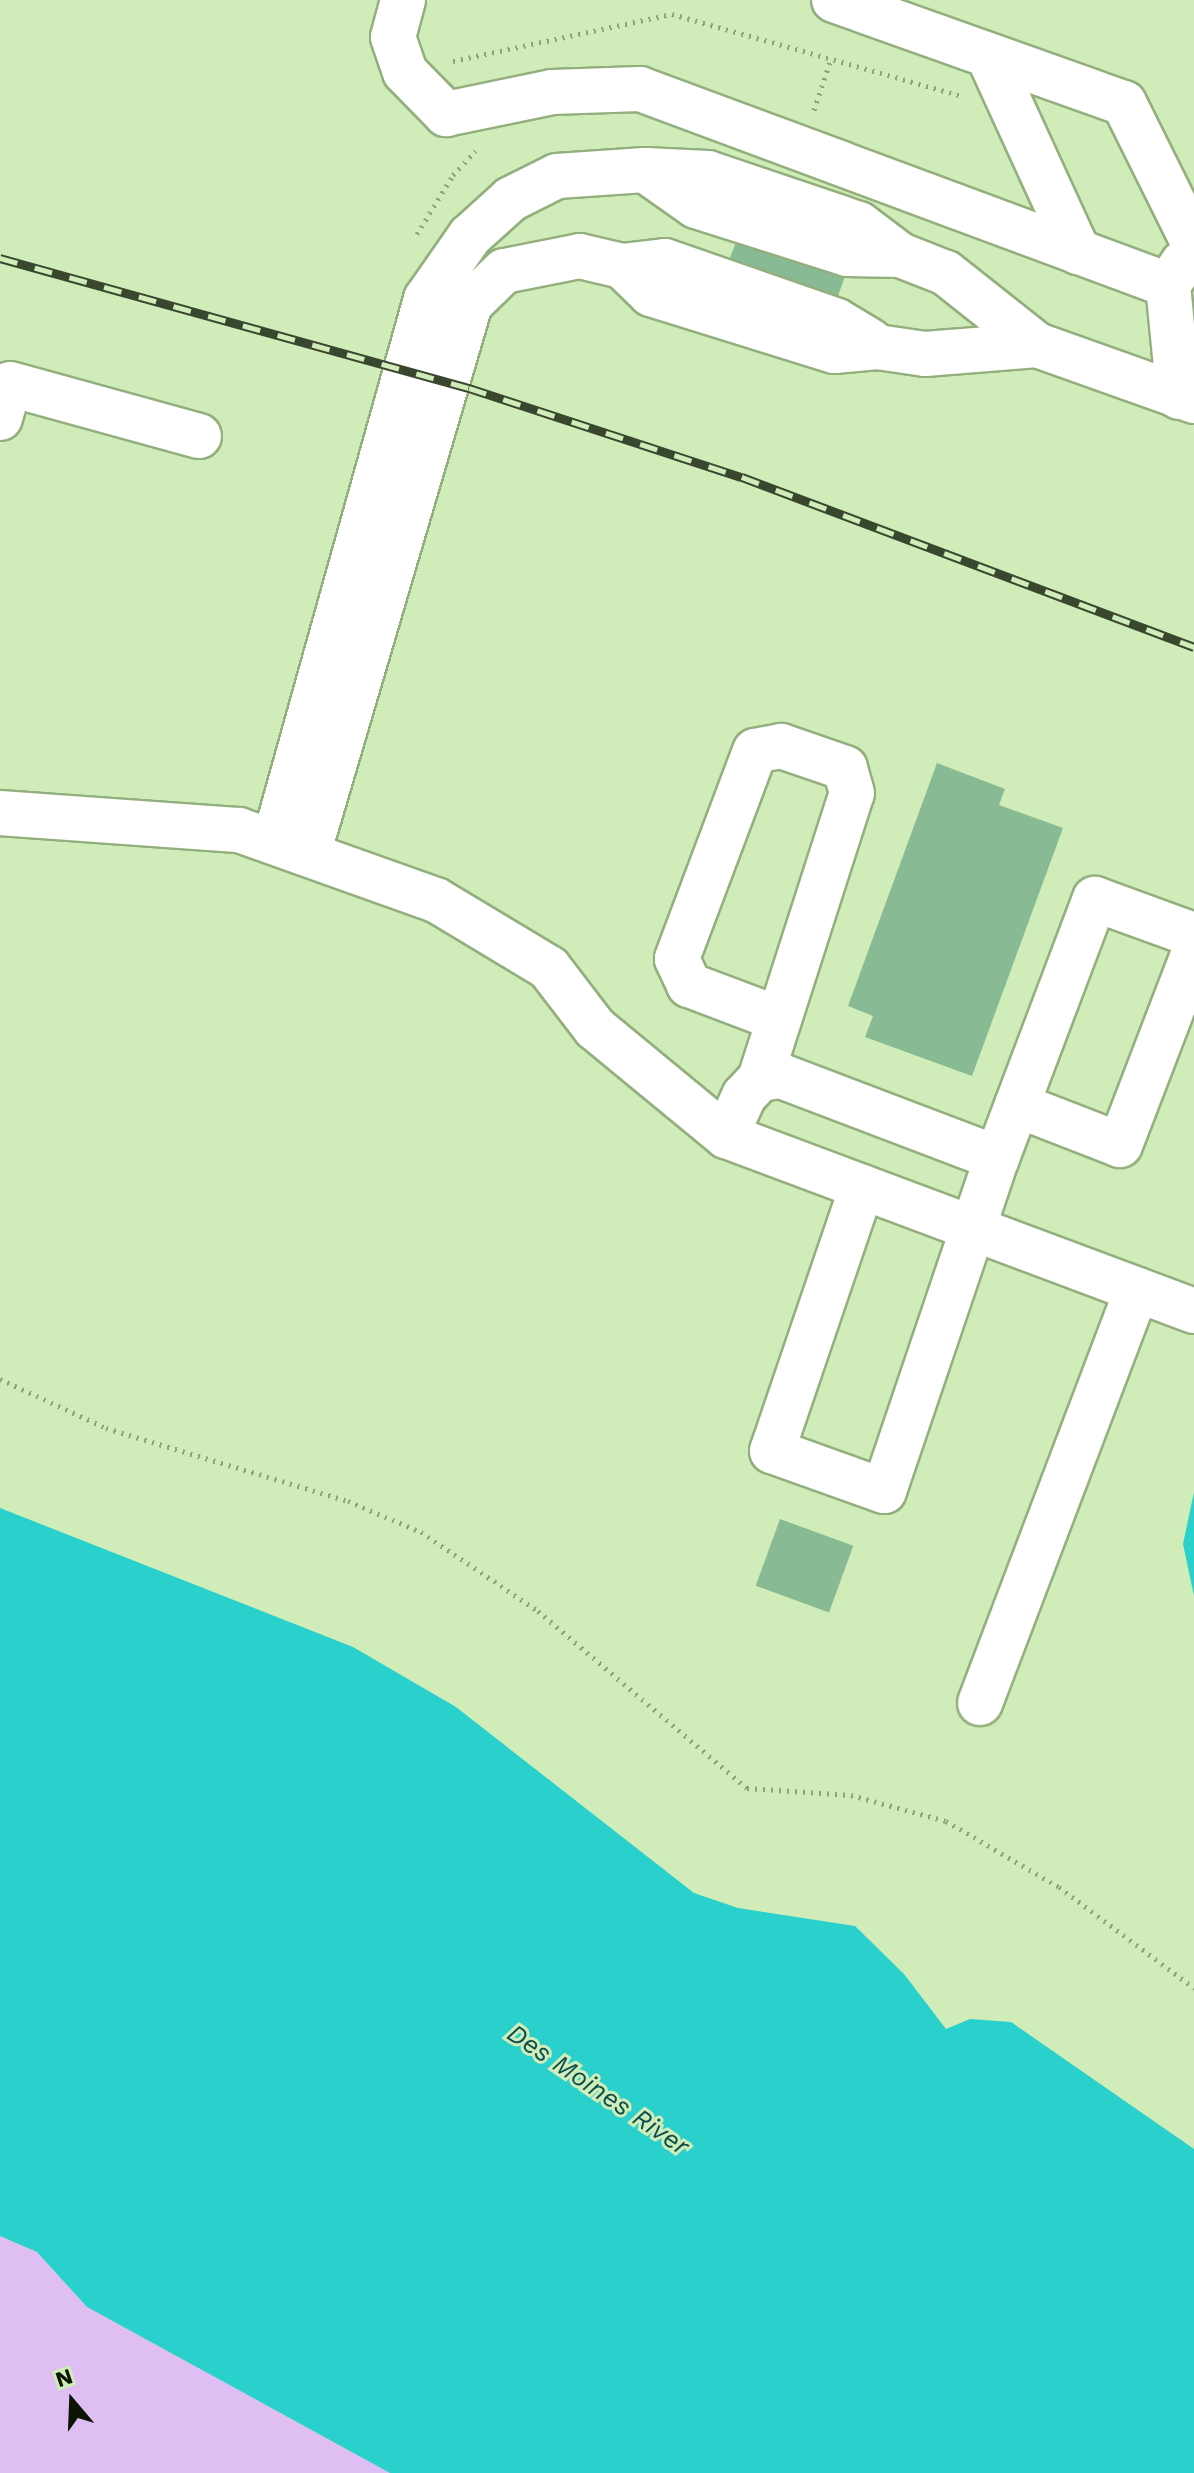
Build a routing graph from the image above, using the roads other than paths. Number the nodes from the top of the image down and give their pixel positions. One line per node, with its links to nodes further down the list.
1 (403, 0): 5 (lane)
2 (834, 0): 3 (lane)
3 (988, 55): 4 (lane); 5 (lane)
4 (1194, 246): 6 (lane)
5 (1078, 252): 6 (lane)
6 (1168, 285): 8 (lane)
7 (1037, 345): 8 (lane); 12 (lane); 12 (lane)
8 (1186, 399)
9 (0, 418): 10 (lane)
10 (199, 436)
11 (0, 813): 12 (lane)
12 (291, 848): 18 (lane)
13 (1194, 935): 17 (lane)
14 (1194, 952): 17 (lane)
15 (779, 1019): 15 (lane); 16 (lane)
16 (760, 1079): 18 (lane); 19 (lane)
17 (1017, 1105): 19 (lane)
18 (726, 1136): 20 (lane)
19 (997, 1158): 21 (lane)
20 (862, 1187): 21 (lane); 21 (lane)
21 (972, 1228): 22 (lane)
22 (1137, 1290): 23 (lane); 24 (lane)
23 (1194, 1311)
24 (980, 1703)

